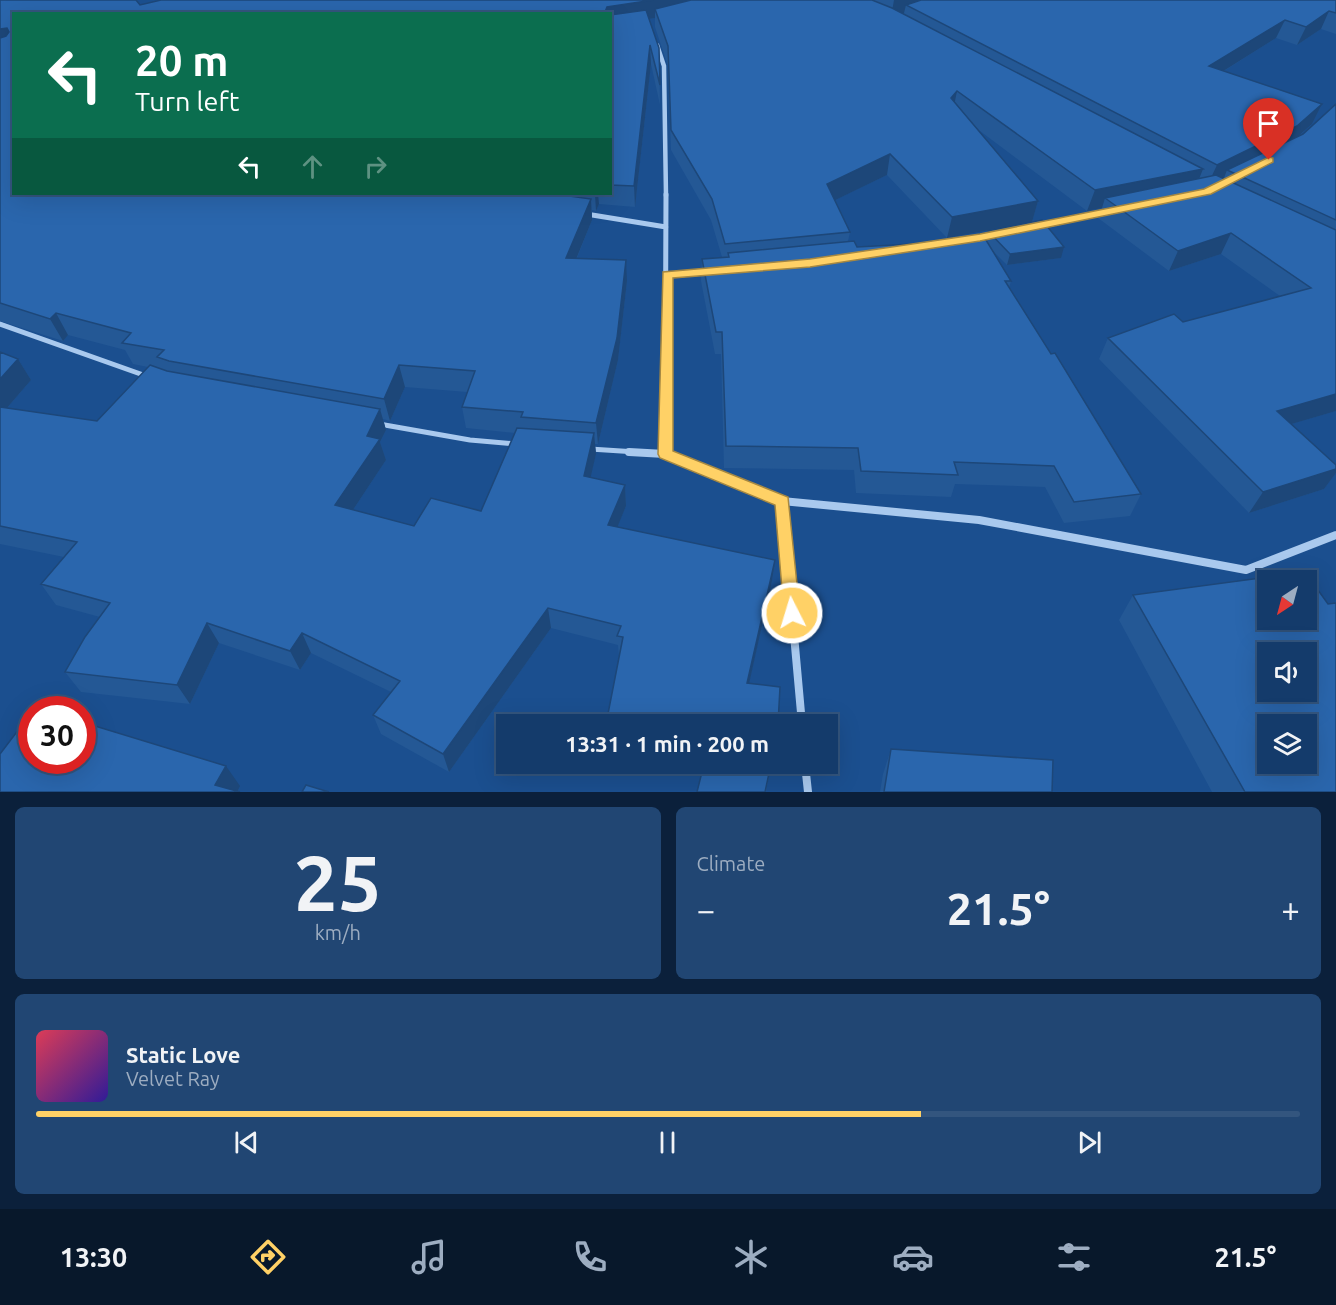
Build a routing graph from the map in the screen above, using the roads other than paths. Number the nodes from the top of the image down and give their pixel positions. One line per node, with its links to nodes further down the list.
1 (652, 34): 5 (street)
2 (1116, 210): 4 (street)
3 (574, 212): 5 (street)
4 (1037, 226)
5 (666, 227): 9 (street)
6 (1003, 233): 7 (street)
7 (946, 243)
8 (715, 271): 9 (street)
9 (667, 275): 15 (street)
10 (0, 324): 11 (street)
11 (156, 379)
12 (376, 423): 13 (street)
13 (527, 444)
14 (585, 448): 15 (street)
15 (666, 454): 16 (street)
16 (782, 501): 17 (street); 18 (street)
17 (1336, 535)
18 (801, 714)
19 (807, 774): 20 (street)
20 (808, 792)

